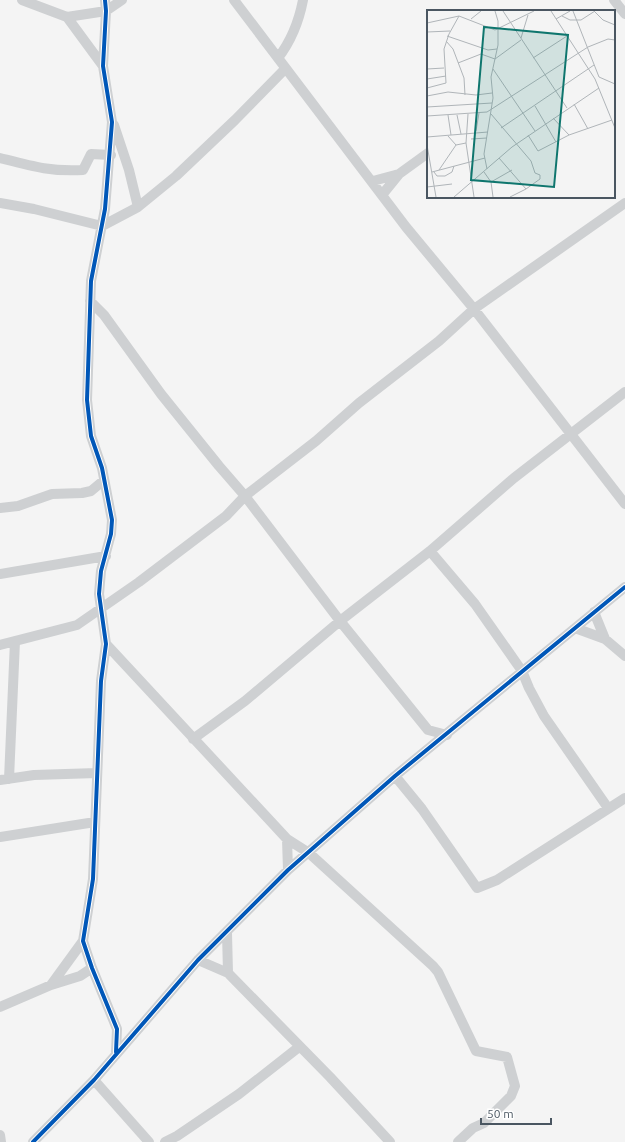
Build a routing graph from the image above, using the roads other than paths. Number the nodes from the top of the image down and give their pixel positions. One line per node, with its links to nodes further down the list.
1 (22, 0): 9 (street)
2 (105, 0): 7 (street)
3 (122, 0): 7 (street)
4 (234, 0): 10 (street)
5 (303, 0): 10 (street)
6 (614, 0): 8 (street)
7 (106, 11): 9 (street); 11 (street)
8 (620, 13)
9 (66, 17): 11 (street)
10 (278, 58): 12 (street)
11 (103, 66): 13 (street)
12 (285, 69): 18 (street); 22 (street)
13 (112, 122): 15 (street); 22 (street)
14 (427, 154): 17 (street)
15 (111, 155): 16 (street); 23 (street)
16 (0, 158)
17 (399, 174): 18 (street); 19 (street)
18 (372, 182): 19 (street)
19 (382, 195): 25 (street)
20 (0, 203): 23 (street)
21 (625, 203): 25 (street)
22 (138, 208): 23 (street)
23 (102, 226): 24 (street)
24 (90, 301): 28 (street); 29 (street)
25 (474, 309): 27 (street); 29 (street)
26 (625, 392): 27 (street)
27 (571, 433): 30 (street); 32 (street)
28 (103, 481): 31 (street); 33 (street)
29 (245, 496): 36 (street); 38 (street)
30 (625, 504)
31 (0, 508)
32 (430, 551): 38 (street); 45 (street)
33 (106, 556): 34 (street); 36 (street)
34 (0, 574)
35 (625, 587): 37 (street)
36 (101, 609): 41 (street); 42 (street)
37 (594, 612): 39 (street); 40 (street)
38 (340, 621): 46 (street); 48 (street)
39 (575, 628): 40 (street); 45 (street)
40 (605, 639): 44 (street)
41 (15, 641): 43 (street); 52 (street)
42 (106, 644): 48 (street); 50 (street)
43 (0, 645)
44 (625, 656)
45 (522, 671): 47 (street); 54 (street)
46 (428, 730): 47 (street); 49 (street)
47 (447, 736): 49 (street)
48 (193, 739): 57 (street)
49 (427, 751): 51 (street)
50 (97, 773): 52 (street); 55 (street)
51 (395, 776): 54 (street); 58 (street)
52 (5, 779)
53 (625, 798): 54 (street)
54 (608, 808)
55 (95, 822): 56 (street); 61 (street)
56 (0, 837)
57 (287, 839): 58 (street); 59 (street)
58 (309, 854): 59 (street); 78 (street)
59 (288, 870): 60 (street)
60 (227, 933): 62 (street); 64 (street)
61 (83, 940): 63 (street); 65 (street)
62 (198, 960): 64 (street); 68 (street)
63 (92, 968): 65 (street); 67 (street)
64 (228, 973): 69 (street)
65 (51, 985): 66 (street)
66 (0, 1007)
67 (117, 1029): 68 (street); 70 (street)
68 (134, 1032): 70 (street)
69 (299, 1047): 76 (street); 77 (street)
70 (116, 1052): 71 (street)
71 (94, 1080): 74 (street); 75 (street)
72 (0, 1135): 73 (street)
73 (1, 1142)
74 (33, 1142)
75 (149, 1142)
76 (165, 1142)
77 (390, 1142)
78 (458, 1142)

